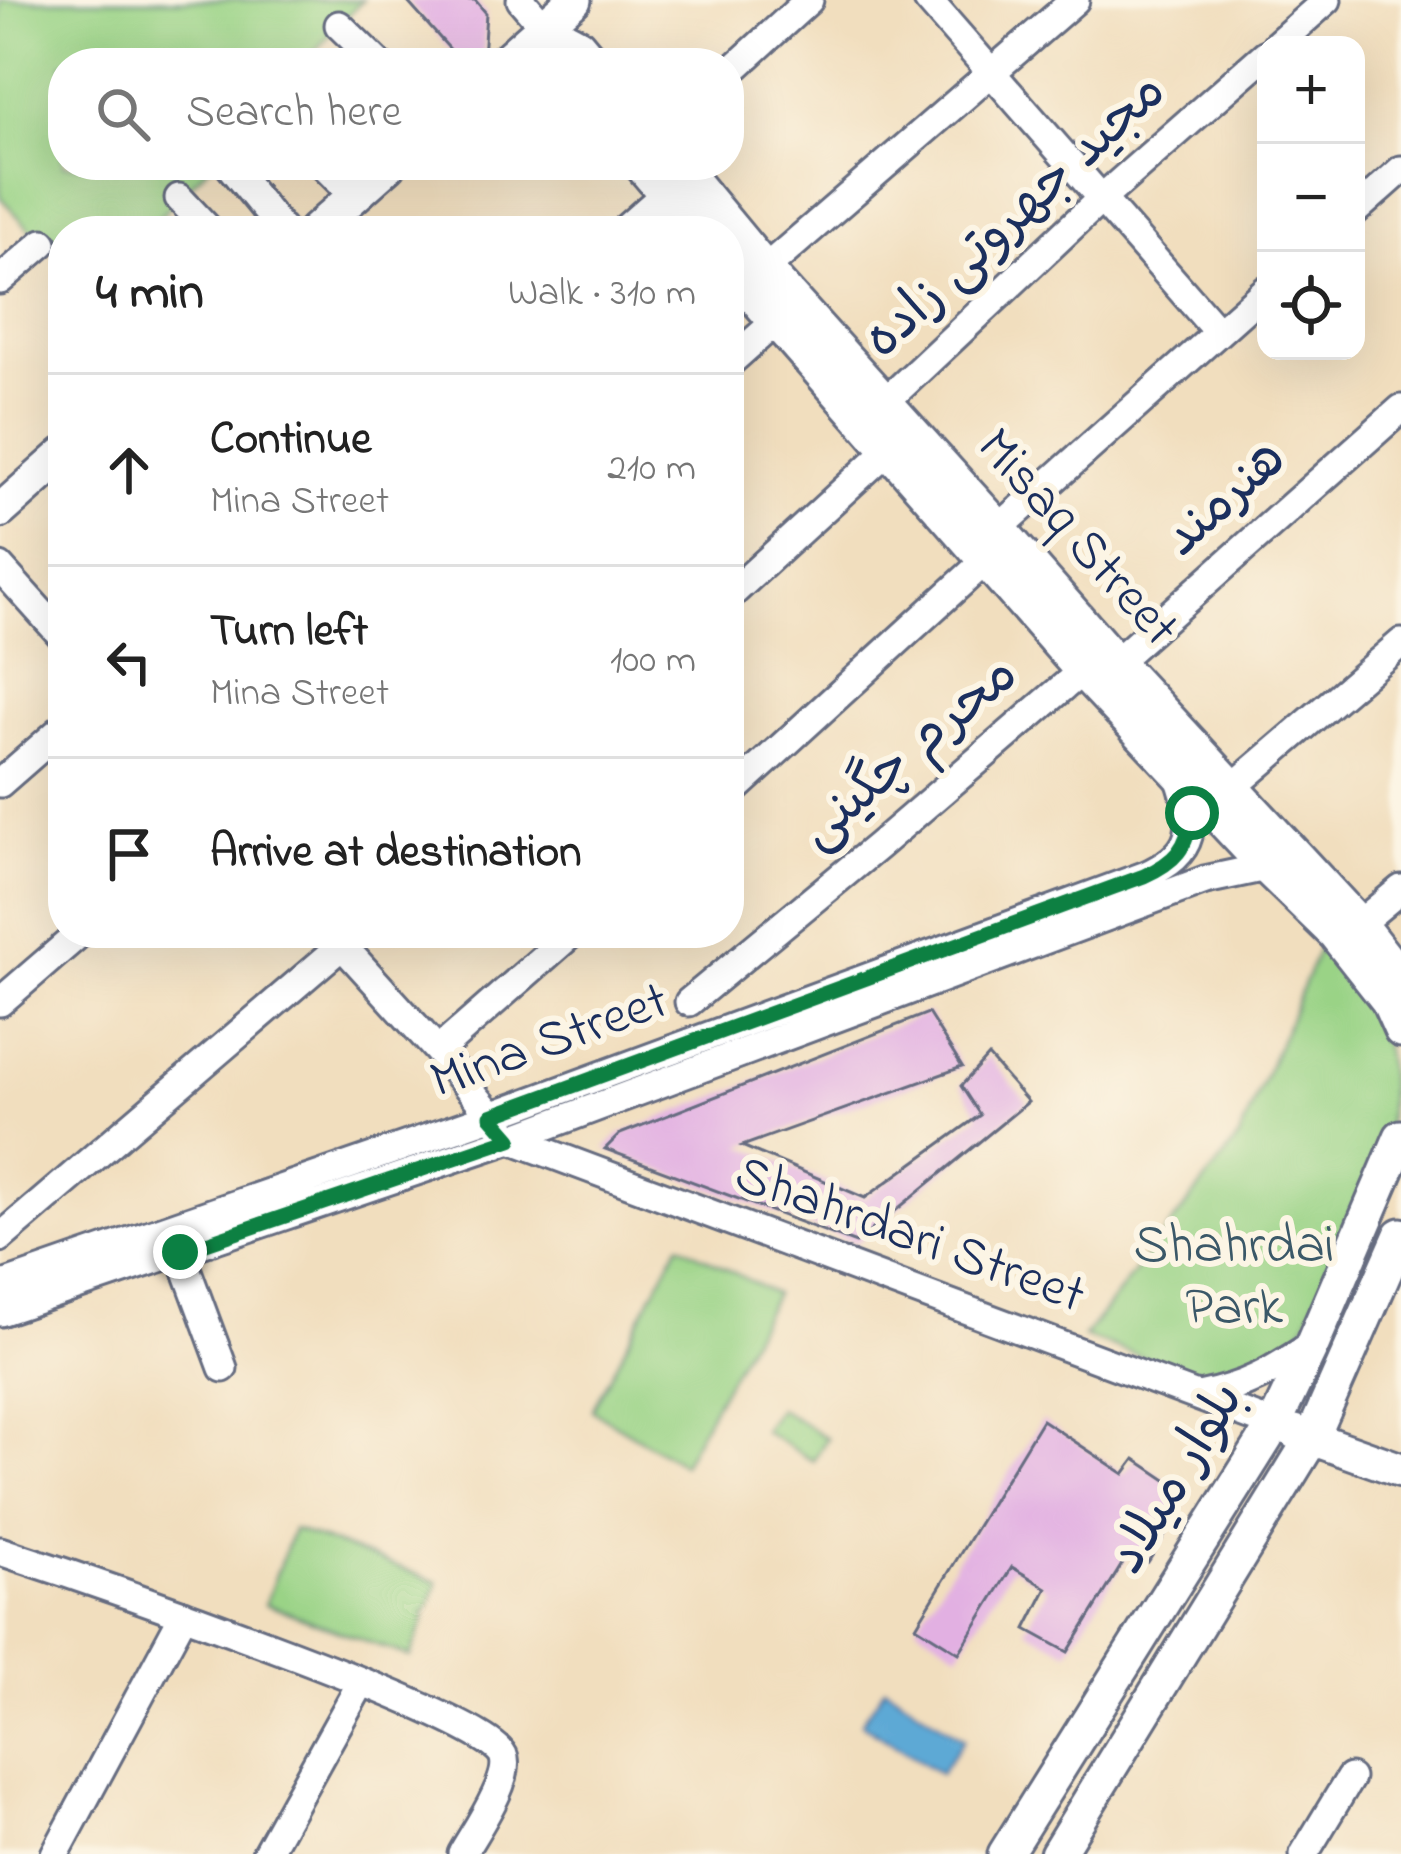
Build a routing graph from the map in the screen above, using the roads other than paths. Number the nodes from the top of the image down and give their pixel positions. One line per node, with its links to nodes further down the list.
1 (521, 0): 8 (street)
2 (574, 0): 8 (main road)
3 (809, 0): 14 (street)
4 (928, 0): 16 (street)
5 (1075, 0): 16 (street)
6 (1327, 0): 9 (street)
7 (339, 25): 10 (street)
8 (544, 27): 11 (main road); 12 (main road); 13 (main road)
9 (1286, 36)
10 (363, 48)
11 (520, 48)
12 (551, 48)
13 (580, 48)
14 (744, 59)
15 (1257, 62): 26 (street, مجید جهروتی زاده)
16 (993, 74): 26 (street); 36 (street)
17 (1400, 173): 27 (street)
18 (242, 180): 29 (street)
19 (338, 180): 24 (street)
20 (372, 180): 24 (main road)
21 (671, 180): 31 (street)
22 (672, 180): 32 (main road, Misaq Street)
23 (673, 180): 33 (main road, Misaq Street)
24 (354, 196): 30 (main road)
25 (179, 198): 28 (street)
26 (1101, 199): 41 (street); 43 (street, مجید جهروتی زاده)
27 (1365, 202)
28 (196, 216)
29 (271, 216)
30 (332, 216)
31 (637, 216)
32 (690, 216)
33 (710, 216)
34 (43, 243): 37 (street)
35 (744, 249): 36 (main road, Misaq Street)
36 (765, 269): 43 (main road, Misaq Street)
37 (0, 280)
38 (744, 286): 40 (main road, Misaq Street)
39 (1257, 298): 41 (street)
40 (775, 322): 42 (street); 45 (main road, Misaq Street)
41 (1218, 332): 48 (street)
42 (744, 350)
43 (885, 402): 48 (main road, Misaq Street)
44 (1401, 409): 54 (street, هنرمند)
45 (888, 450): 49 (main road, Misaq Street); 51 (street)
46 (48, 468): 47 (main road)
47 (0, 511)
48 (999, 528): 54 (main road, Misaq Street)
49 (985, 561): 55 (main road, Misaq Street); 58 (street)
50 (0, 568): 52 (street)
51 (744, 582)
52 (48, 621)
53 (1401, 643): 60 (street)
54 (1116, 662): 60 (main road, Misaq Street)
55 (1082, 671): 57 (main road, Misaq Street); 70 (street, محرم چگینی)
56 (48, 741): 59 (street)
57 (1178, 772): 61 (main road, Misaq Street); 73 (street, Mina Street)
58 (744, 781)
59 (0, 783)
60 (1233, 787): 61 (main road, Misaq Street)
61 (1278, 857): 63 (main road, Misaq Street); 71 (main road, Misaq Street); 75 (street, Mina Street)
62 (1401, 889): 63 (street)
63 (1359, 924): 68 (main road, Misaq Street)
64 (63, 948): 69 (street)
65 (330, 948): 77 (street)
66 (352, 948): 72 (street)
67 (555, 948): 72 (street)
68 (1401, 978)
69 (0, 1002)
70 (689, 1002)
71 (1401, 1030)
72 (438, 1051): 73 (street)
73 (491, 1116): 75 (street); 79 (street, Mina Street)
74 (1401, 1137): 81 (main road, بلوار میلاد)
75 (511, 1139): 78 (street, Mina Street); 83 (street, Shahrdari Street)
76 (1401, 1235): 85 (main road, بلوار میلاد)
77 (0, 1238)
78 (180, 1252): 80 (street, Mina Street); 82 (street)
79 (0, 1286)
80 (0, 1312)
81 (1312, 1345): 83 (street); 84 (main road, بلوار میلاد)
82 (223, 1368)
83 (1199, 1396): 84 (street, Shahrdari Street)
84 (1274, 1425): 85 (main road); 94 (main road, بلوار میلاد)
85 (1312, 1438): 86 (main road); 95 (main road, بلوار میلاد)
86 (1401, 1470)
87 (0, 1551): 88 (street)
88 (184, 1614): 89 (street); 91 (street)
89 (361, 1683): 92 (street); 93 (street)
90 (1350, 1778): 96 (street)
91 (55, 1854)
92 (266, 1854)
93 (462, 1854)
94 (1005, 1854)
95 (1057, 1854)
96 (1304, 1854)

